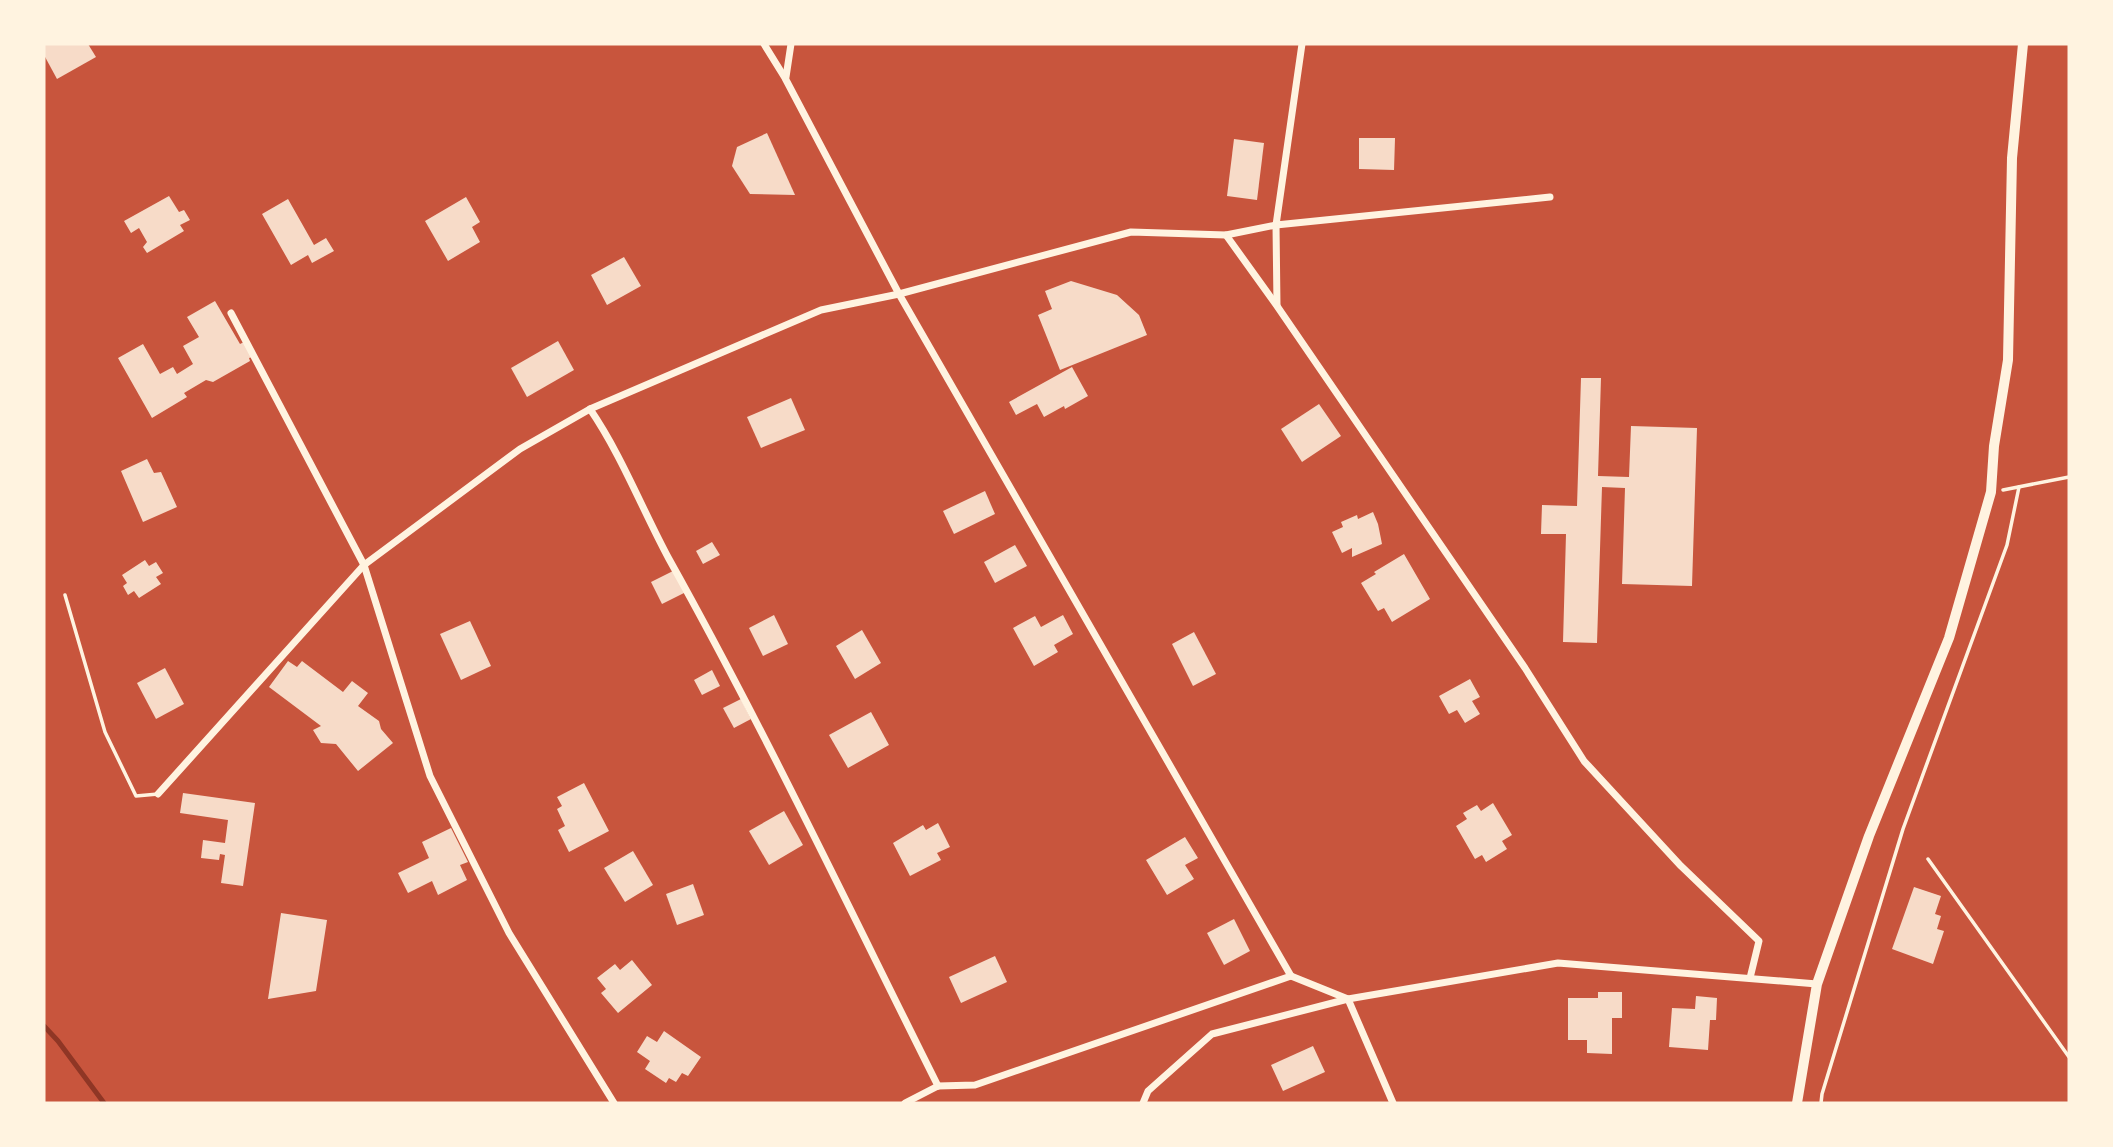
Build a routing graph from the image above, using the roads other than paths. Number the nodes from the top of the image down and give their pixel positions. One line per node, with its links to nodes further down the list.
1 (764, 44): 5 (street)
2 (792, 44): 5 (street)
3 (1302, 44): 7 (street)
4 (2023, 44): 19 (main road)
5 (785, 78): 9 (street)
6 (1550, 197): 7 (street)
7 (1276, 225): 8 (street); 10 (street)
8 (1226, 235): 9 (street); 10 (street)
9 (899, 294): 12 (street); 17 (street)
10 (1277, 306): 18 (street)
11 (231, 313): 13 (street)
12 (590, 410): 13 (street); 22 (street)
13 (364, 565): 15 (street); 23 (street)
14 (65, 595): 15 (lane)
15 (158, 794)
16 (1928, 859): 21 (lane)
17 (1291, 976): 20 (street); 22 (street)
18 (1750, 978): 19 (street); 20 (street)
19 (1817, 984): 27 (main road)
20 (1348, 999): 25 (street); 26 (street)
21 (2069, 1057)
22 (938, 1086): 24 (street)
23 (614, 1103)
24 (905, 1103)
25 (1143, 1103)
26 (1394, 1103)
27 (1797, 1103)

